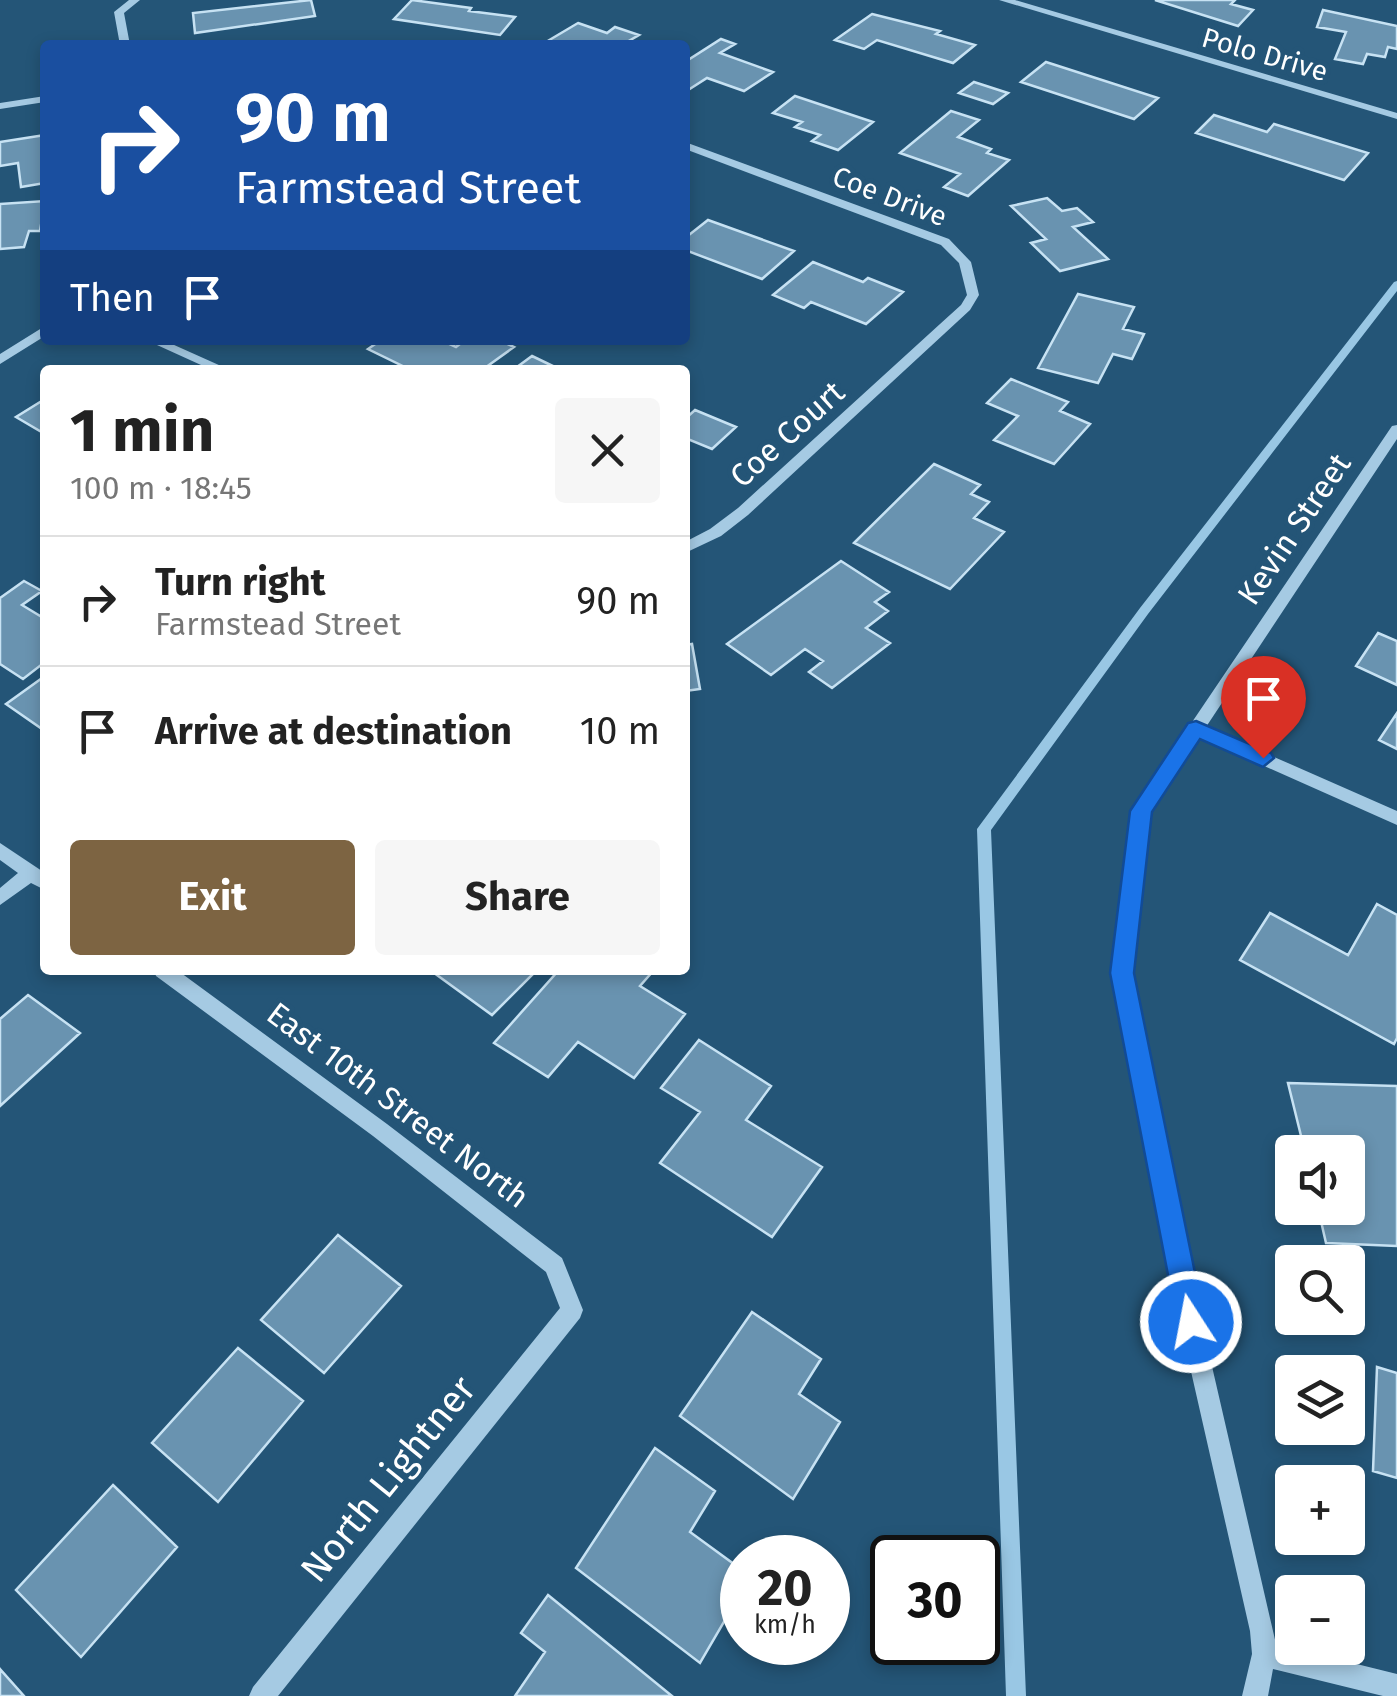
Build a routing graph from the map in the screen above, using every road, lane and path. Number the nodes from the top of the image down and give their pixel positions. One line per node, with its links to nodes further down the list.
1 (135, 0): 3 (street)
2 (1004, 0): 6 (street, Polo Drive)
3 (124, 40)
4 (40, 100): 5 (street)
5 (0, 106)
6 (1397, 116)
7 (690, 148): 12 (street, Coe Drive)
8 (40, 333): 10 (street)
9 (164, 345): 11 (street)
10 (0, 360)
11 (211, 365)
12 (876, 393): 14 (street, Coe Court)
13 (1397, 430): 15 (street, Kevin Street)
14 (690, 546)
15 (1196, 728): 16 (street); 22 (street, Kevin Street)
16 (1397, 818)
17 (0, 850): 18 (street)
18 (38, 878): 19 (street)
19 (0, 898)
20 (170, 975): 21 (street, East 10th Street North)
21 (572, 1310): 24 (street, North Lightner)
22 (1264, 1654): 23 (street); 25 (street, Kevin Street)
23 (1397, 1688)
24 (262, 1696)
25 (1255, 1696)

